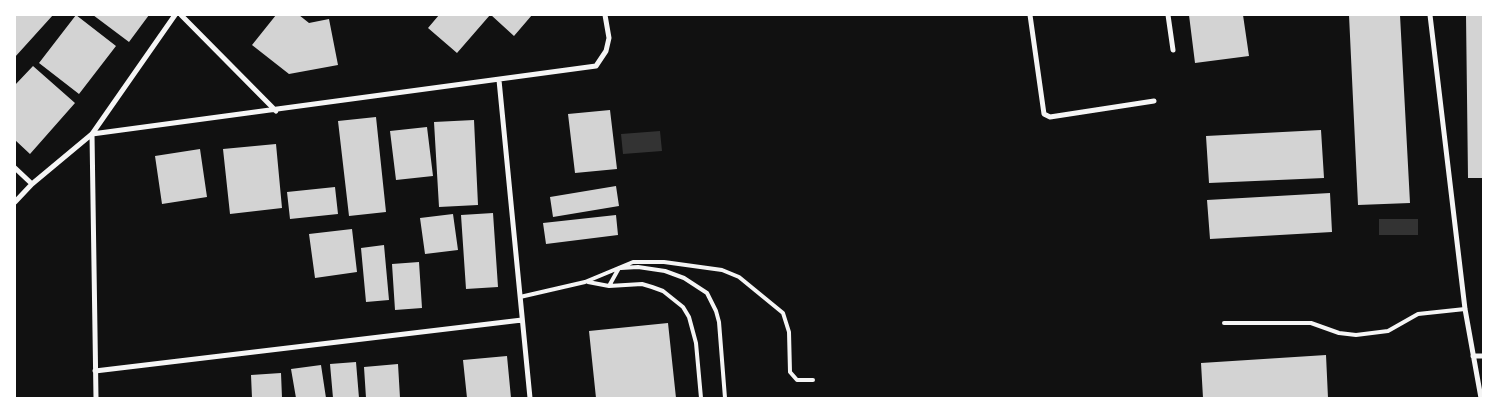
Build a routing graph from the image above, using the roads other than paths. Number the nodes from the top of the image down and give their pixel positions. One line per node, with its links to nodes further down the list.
1 (175, 15): 11 (street)
2 (181, 15): 10 (street)
3 (605, 15): 8 (street)
4 (1030, 15): 9 (street)
5 (1168, 15): 7 (street)
6 (1430, 15): 19 (street)
7 (1174, 50)
8 (499, 80): 10 (street); 18 (street)
9 (1154, 101)
10 (276, 111): 11 (street)
11 (92, 134): 13 (street); 24 (street)
12 (15, 168): 13 (street)
13 (32, 184): 14 (street)
14 (15, 202)
15 (619, 268): 16 (lane); 17 (lane); 25 (lane); 29 (lane)
16 (586, 282): 17 (lane); 18 (lane)
17 (609, 286): 28 (lane)
18 (520, 297): 20 (street)
19 (1465, 309): 21 (lane); 22 (street)
20 (522, 320): 24 (street); 27 (street)
21 (1224, 323)
22 (1473, 356): 23 (street); 30 (street)
23 (1483, 356)
24 (95, 371): 26 (street)
25 (813, 380)
26 (96, 398)
27 (530, 398)
28 (701, 398)
29 (725, 398)
30 (1481, 398)

